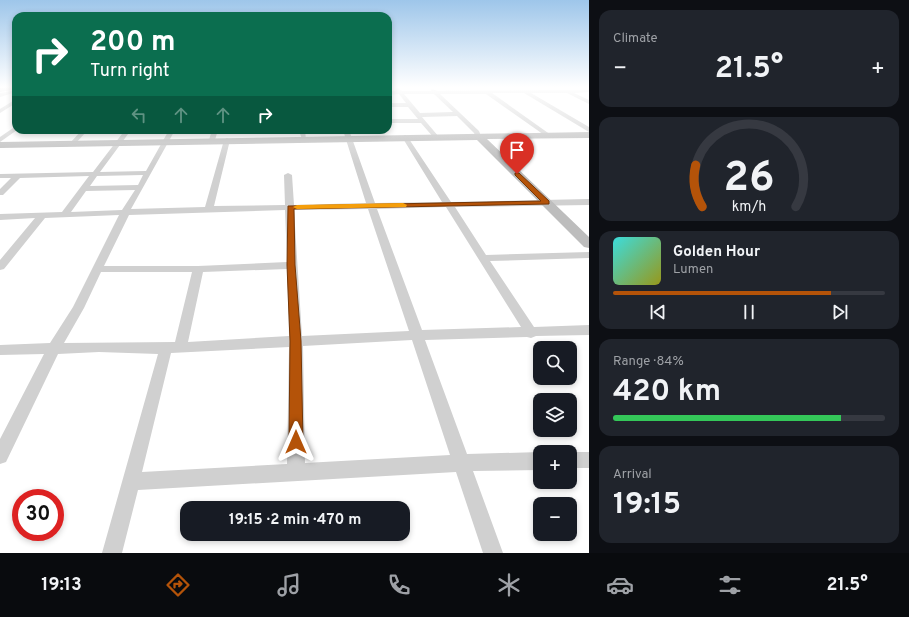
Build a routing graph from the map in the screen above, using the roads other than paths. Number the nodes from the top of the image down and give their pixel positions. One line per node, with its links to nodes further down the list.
1 (517, 113): 17 (street)
2 (560, 113): 7 (street)
3 (458, 114): 4 (street); 16 (street)
4 (418, 115): 5 (street)
5 (423, 120): 6 (street); 19 (street)
6 (392, 121)
7 (589, 130)
8 (12, 131): 20 (street)
9 (81, 134): 25 (street)
10 (125, 134): 24 (street)
11 (170, 134): 23 (street)
12 (214, 134): 21 (street)
13 (303, 134): 14 (street); 22 (street)
14 (348, 134): 18 (street); 38 (street)
15 (589, 135): 17 (street)
16 (478, 136): 17 (street); 19 (street); 36 (street)
17 (549, 136)
18 (405, 137): 19 (street); 37 (street)
19 (436, 137)
20 (0, 140)
21 (212, 140): 22 (street); 23 (street)
22 (227, 140): 40 (street)
23 (166, 141): 24 (street); 28 (street)
24 (118, 142): 25 (street); 27 (street)
25 (72, 144): 26 (street)
26 (0, 145)
27 (95, 173): 28 (street); 29 (street); 33 (street)
28 (148, 173): 32 (street)
29 (19, 175): 31 (street); 34 (street)
30 (288, 175): 39 (street)
31 (0, 176)
32 (141, 187): 33 (street); 41 (street)
33 (84, 189): 42 (street)
34 (0, 193)
35 (589, 202): 36 (street)
36 (547, 203): 37 (street); 45 (street)
37 (447, 204): 38 (street); 47 (street)
38 (372, 206): 39 (street); 54 (street)
39 (290, 207): 40 (street); 48 (street)
40 (209, 209): 41 (street)
41 (126, 211): 42 (street); 50 (street)
42 (64, 215): 43 (street)
43 (42, 216): 44 (street); 49 (street)
44 (0, 217)
45 (589, 244)
46 (589, 255): 47 (street)
47 (484, 258): 53 (street)
48 (291, 265): 51 (street); 55 (street)
49 (0, 267)
50 (97, 269): 51 (street); 57 (street)
51 (198, 270): 56 (street)
52 (589, 330): 53 (street)
53 (531, 333): 54 (street)
54 (417, 335): 55 (street); 63 (street)
55 (296, 341): 56 (street); 64 (street)
56 (173, 348): 57 (street); 65 (street)
57 (53, 349): 58 (street); 59 (street)
58 (0, 350)
59 (0, 456)
60 (577, 460): 61 (street)
61 (589, 460)
62 (533, 461): 63 (street)
63 (461, 463): 64 (street); 67 (street)
64 (296, 472): 65 (street)
65 (132, 481): 66 (street)
66 (112, 553)
67 (493, 553)

